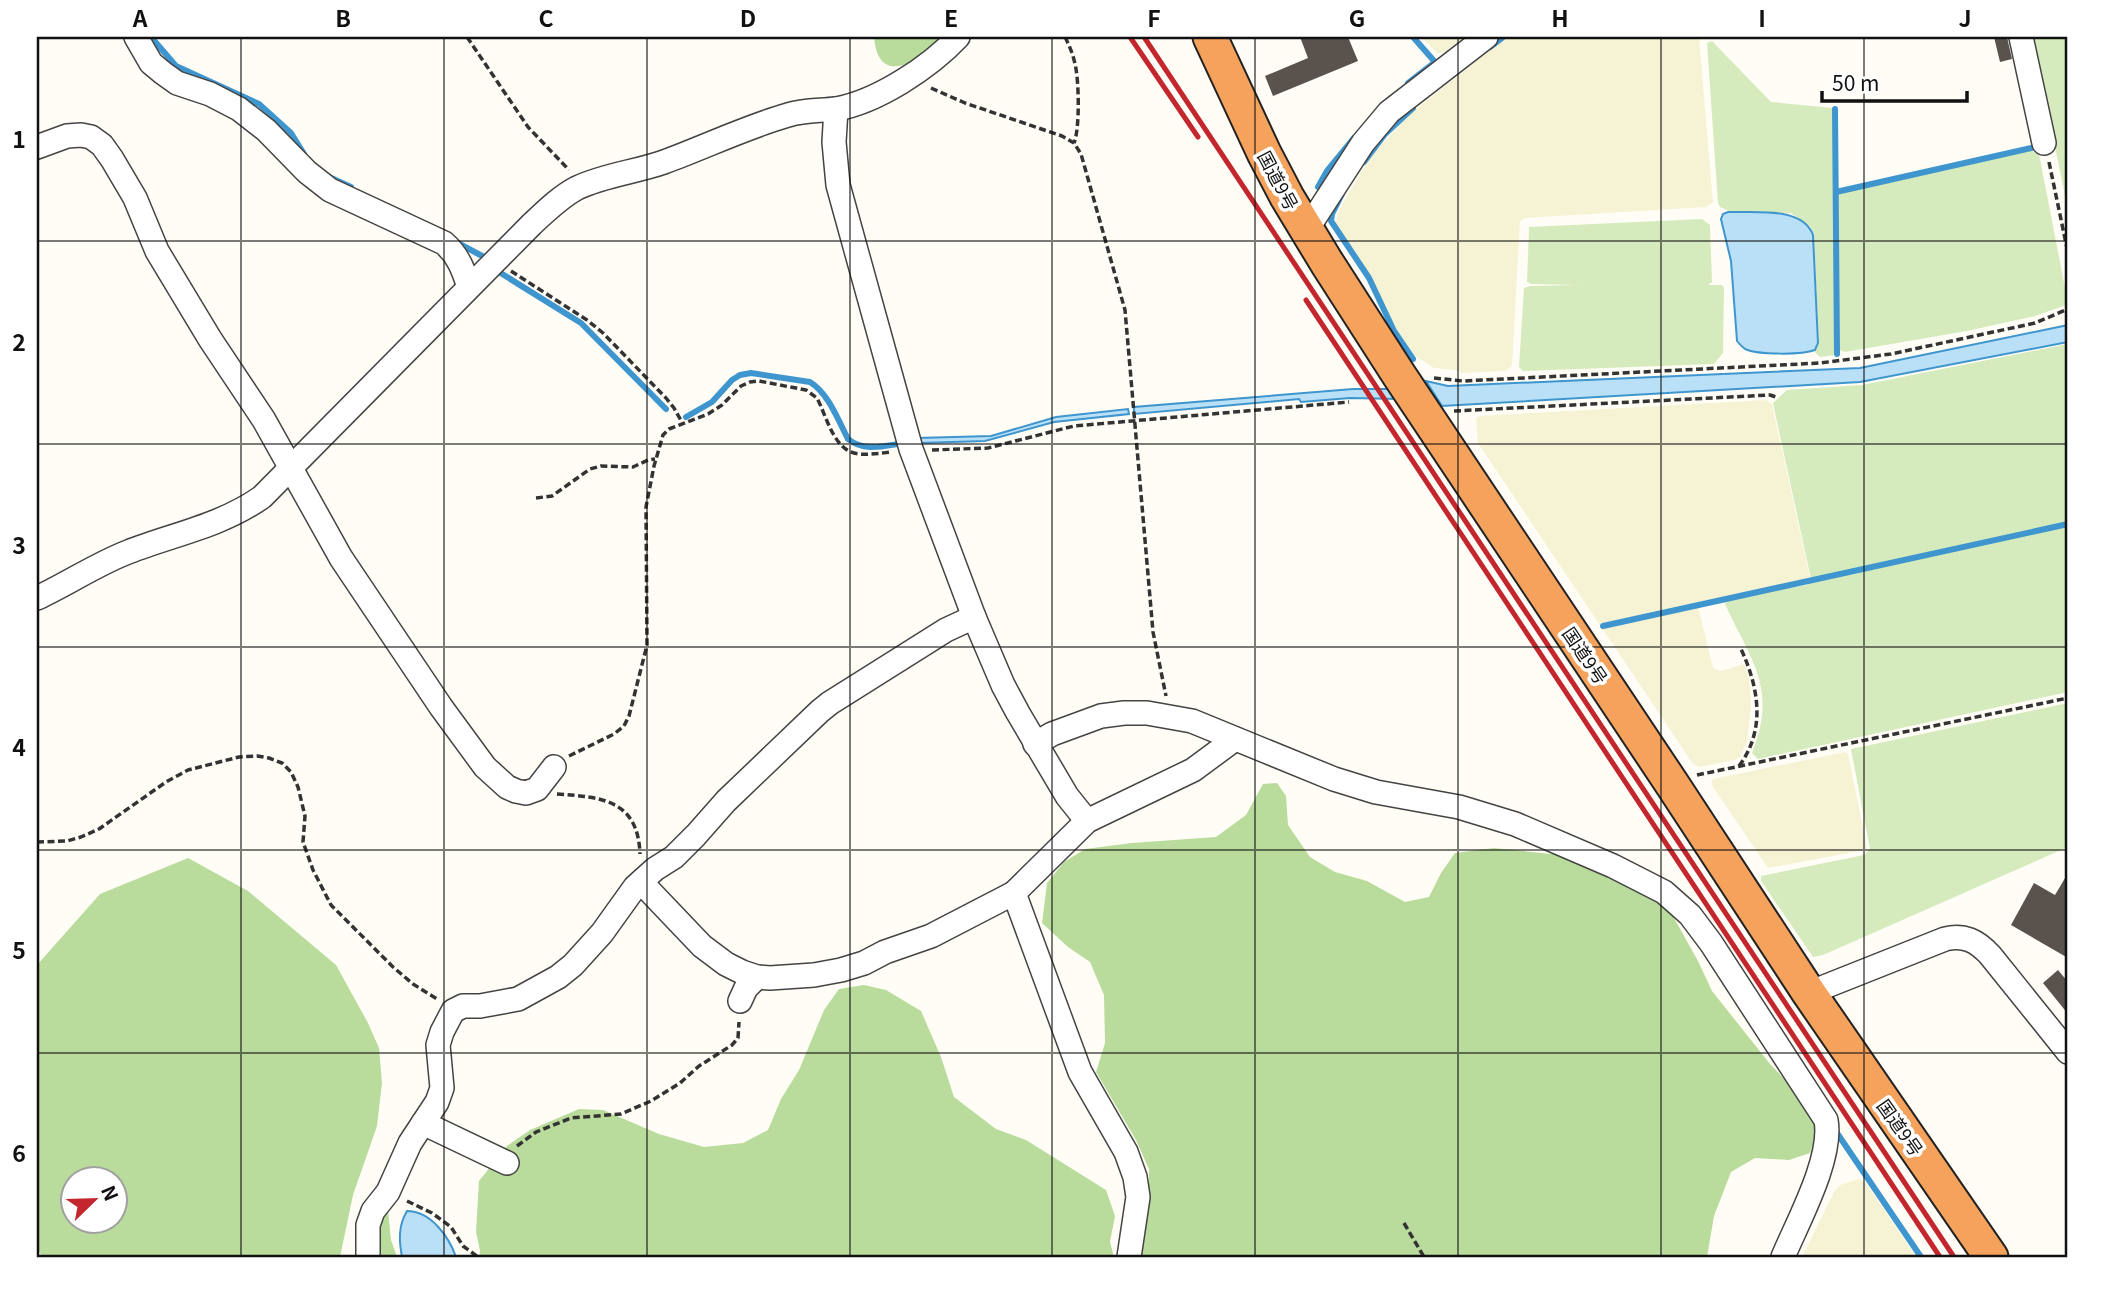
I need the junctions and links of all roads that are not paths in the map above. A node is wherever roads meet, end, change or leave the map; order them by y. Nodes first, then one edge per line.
1 (135, 37) edge
2 (958, 37) edge
3 (1210, 37) edge
4 (1486, 37) edge
5 (2021, 37) edge
6 (836, 109) junction
7 (2044, 143) road end
8 (37, 147) edge
9 (1306, 231) junction
10 (469, 287) junction
11 (290, 469) junction
12 (37, 598) edge
13 (974, 617) junction
14 (1235, 739) junction
15 (1035, 744) junction
16 (554, 768) road end
17 (1087, 821) junction
18 (641, 882) junction
19 (1014, 893) junction
20 (757, 977) junction
21 (1809, 993) junction
22 (740, 1000) road end
23 (2068, 1052) edge
24 (423, 1123) junction
25 (505, 1161) road end
26 (1785, 1256) edge
27 (368, 1257) edge
28 (1129, 1257) edge
29 (1992, 1257) edge

1 - 10 street
2 - 6 street
3 - 9 highway, 国道9号
4 - 9 street
5 - 7 street
6 - 10 street
6 - 13 street
8 - 11 street
9 - 21 highway, 国道9号
10 - 11 street
11 - 12 street
11 - 16 street
13 - 15 street
13 - 18 street
14 - 15 street
14 - 17 street
14 - 26 street
15 - 17 street
17 - 19 street
18 - 20 street
18 - 24 street
19 - 20 street
19 - 28 street
20 - 22 street
21 - 23 street
21 - 29 highway, 国道9号
24 - 25 street
24 - 27 street

